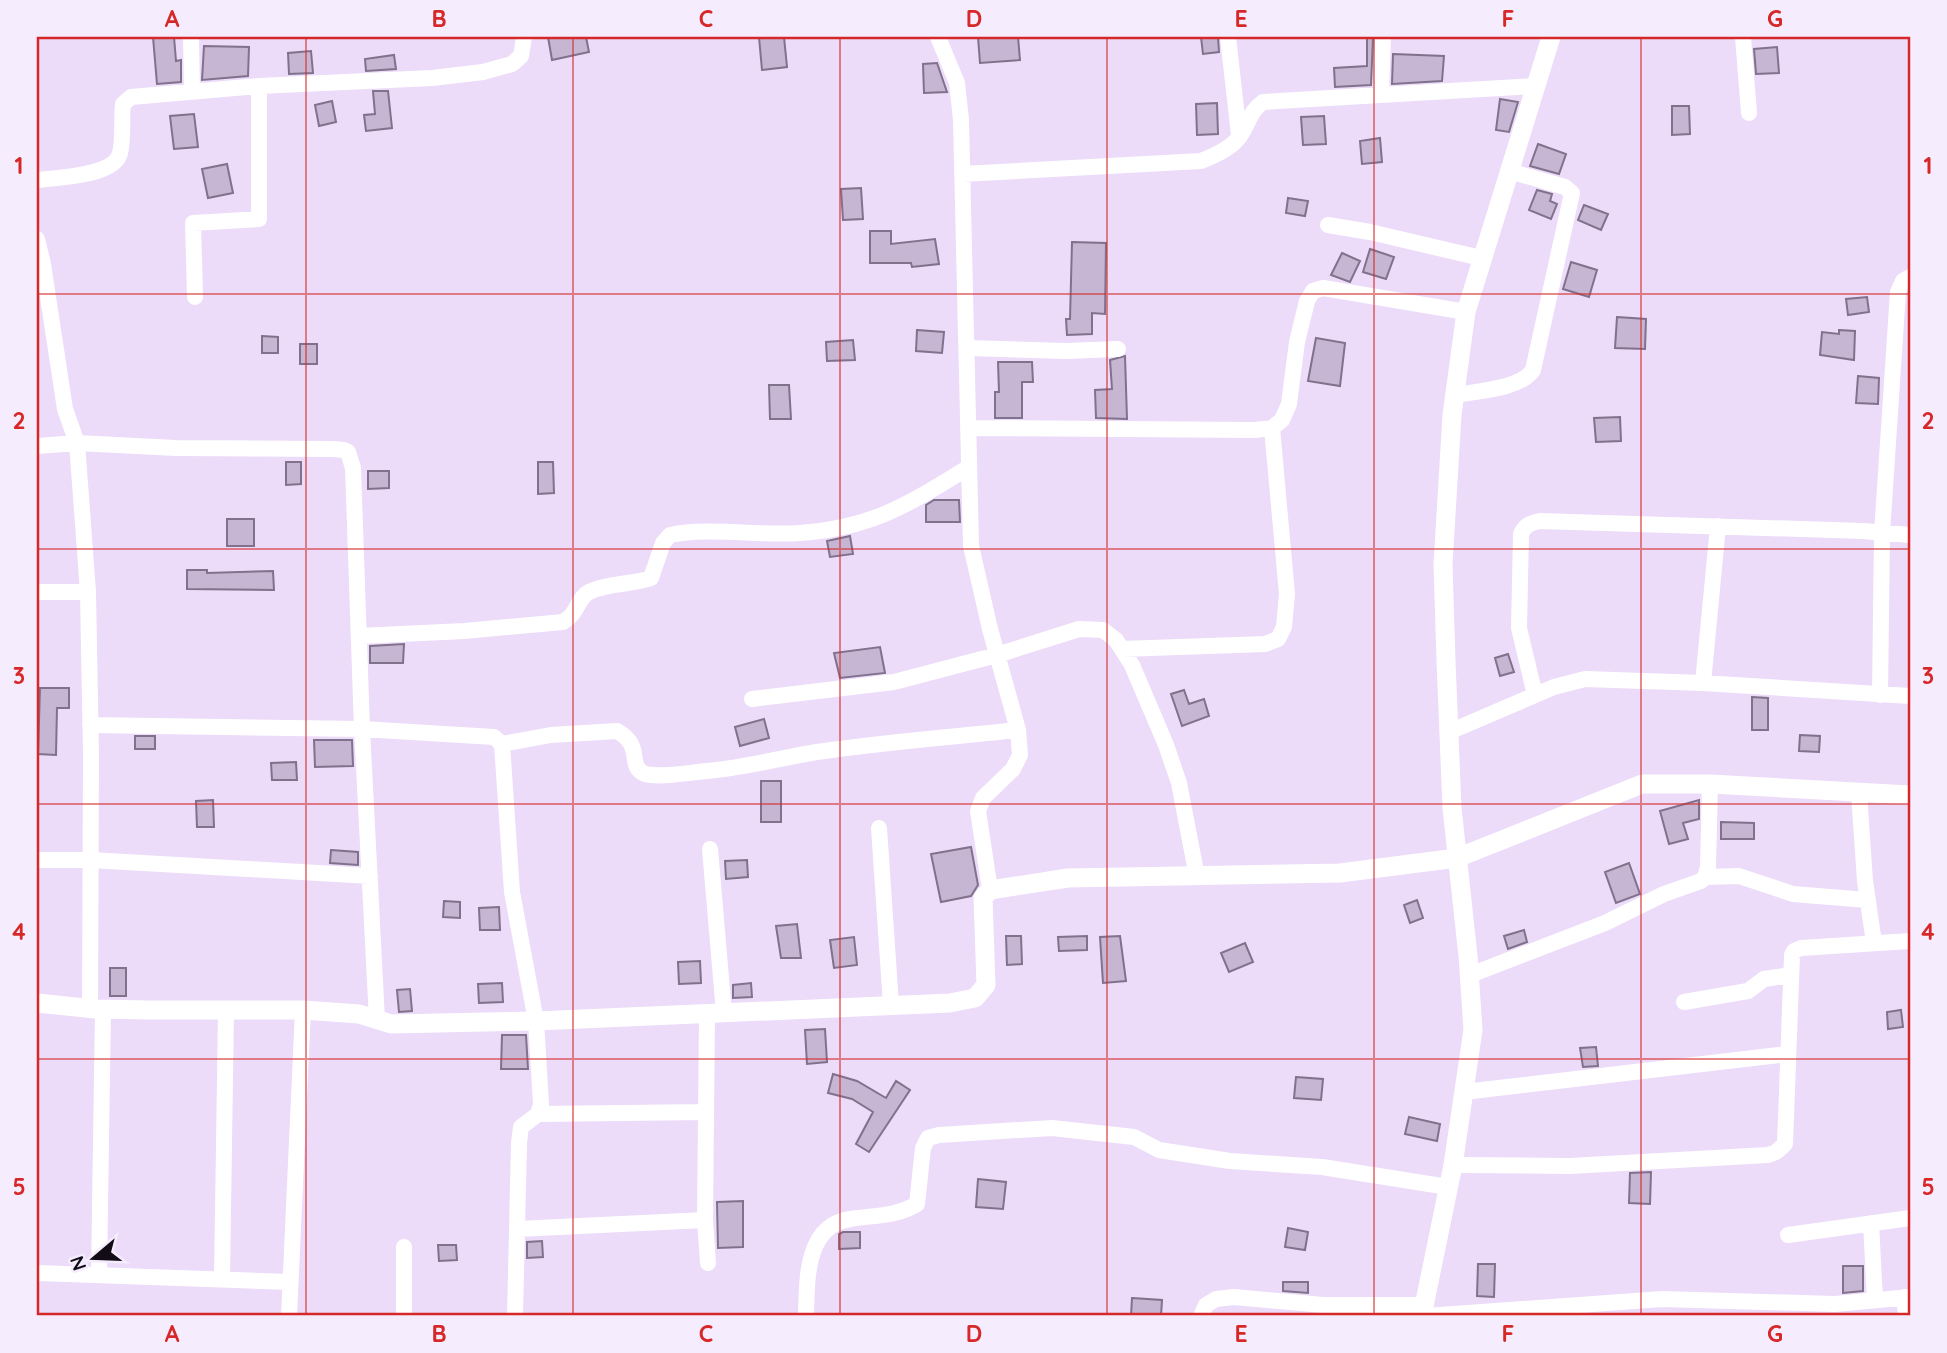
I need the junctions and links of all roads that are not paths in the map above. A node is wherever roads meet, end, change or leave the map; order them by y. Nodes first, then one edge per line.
1 (191, 37) edge
2 (524, 37) edge
3 (938, 37) edge
4 (1228, 37) edge
5 (1383, 37) edge
6 (1551, 37) edge
7 (1743, 37) edge
8 (259, 86) junction
9 (1536, 86) junction
10 (192, 92) junction
11 (1381, 94) junction
12 (1749, 113) dead end
13 (1239, 137) junction
14 (1509, 171) junction
15 (962, 174) junction
16 (37, 180) edge
17 (1328, 225) dead end
18 (37, 239) edge
19 (1481, 258) junction
20 (1910, 277) edge
21 (195, 297) dead end
22 (1466, 312) junction
23 (967, 348) junction
24 (1118, 349) dead end
25 (1894, 362) junction
26 (1910, 363) edge
27 (1455, 394) junction
28 (968, 428) junction
29 (1272, 428) junction
30 (77, 443) junction
31 (37, 446) edge
32 (969, 467) junction
33 (1718, 526) junction
34 (1882, 533) junction
35 (1910, 535) edge
36 (37, 592) edge
37 (88, 592) junction
38 (359, 636) junction
39 (1122, 649) junction
40 (997, 655) junction
41 (1703, 683) junction
42 (1535, 695) junction
43 (1880, 695) junction
44 (1910, 696) edge
45 (752, 699) dead end
46 (90, 724) junction
47 (362, 729) junction
48 (1018, 730) junction
49 (1449, 732) junction
50 (502, 744) junction
51 (1710, 784) junction
52 (1858, 794) junction
53 (1910, 795) edge
54 (879, 828) dead end
55 (710, 849) dead end
56 (1457, 858) junction
57 (37, 860) edge
58 (91, 860) junction
59 (370, 876) junction
60 (1197, 877) junction
61 (1705, 877) junction
62 (990, 890) junction
63 (1867, 900) junction
64 (1910, 941) edge
65 (1874, 943) junction
66 (1469, 966) junction
67 (1791, 975) junction
68 (1684, 1002) dead end
69 (37, 1003) edge
70 (891, 1005) junction
71 (96, 1009) junction
72 (226, 1010) junction
73 (303, 1010) junction
74 (716, 1013) junction
75 (377, 1020) junction
76 (536, 1021) junction
77 (1787, 1054) junction
78 (1464, 1092) junction
79 (706, 1112) junction
80 (537, 1114) junction
81 (1453, 1165) junction
82 (1448, 1187) junction
83 (1910, 1218) edge
84 (705, 1220) junction
85 (1871, 1223) junction
86 (517, 1229) junction
87 (1788, 1235) dead end
88 (404, 1247) dead end
89 (708, 1263) dead end
90 (37, 1273) edge
91 (99, 1275) junction
92 (222, 1279) junction
93 (290, 1282) junction
94 (1907, 1297) edge
95 (1875, 1300) junction
96 (1424, 1312) edge
97 (289, 1316) edge
98 (404, 1316) edge
99 (514, 1316) edge
100 (806, 1316) edge
101 (1201, 1316) edge
102 (1906, 1316) edge

1 - 10 street
2 - 8 street
3 - 15 street
4 - 13 street
5 - 11 street
6 - 9 street
7 - 12 street
8 - 10 street
8 - 21 street
9 - 11 street
9 - 14 street
10 - 16 street
11 - 13 street
13 - 15 street
14 - 19 street
14 - 27 street
15 - 23 street
17 - 19 street
18 - 30 street
19 - 22 street
20 - 25 street
22 - 27 street
22 - 29 street
23 - 24 street
23 - 28 street
25 - 26 street
25 - 34 street
27 - 49 street
28 - 29 street
28 - 32 street
29 - 39 street
30 - 31 street
30 - 37 street
30 - 38 street
32 - 38 street
32 - 40 street
33 - 34 street
33 - 41 street
33 - 42 street
34 - 35 street
34 - 43 street
36 - 37 street
37 - 46 street
38 - 47 street
39 - 40 street
39 - 60 street
40 - 45 street
40 - 48 street
41 - 42 street
41 - 43 street
42 - 49 street
43 - 44 street
46 - 47 street
46 - 58 street
47 - 50 street
47 - 59 street
48 - 50 street
48 - 62 street
49 - 56 street
50 - 76 street
51 - 52 street
51 - 56 street
51 - 61 street
52 - 53 street
52 - 63 street
54 - 70 street
55 - 74 street
56 - 60 street
56 - 66 street
57 - 58 street
58 - 59 street
58 - 71 street
59 - 75 street
60 - 62 street
61 - 63 street
61 - 66 street
62 - 70 street
63 - 65 street
64 - 65 street
65 - 67 street
66 - 78 street
67 - 68 street
67 - 77 street
69 - 71 street
70 - 74 street
71 - 72 street
71 - 91 street
72 - 73 street
72 - 92 street
73 - 75 street
73 - 93 street
74 - 76 street
74 - 79 street
75 - 76 street
76 - 80 street
77 - 78 street
77 - 81 street
78 - 81 street
79 - 80 street
79 - 84 street
80 - 86 street
81 - 82 street
82 - 96 street
82 - 100 street
83 - 85 street
84 - 86 street
84 - 89 street
85 - 87 street
85 - 95 street
86 - 99 street
88 - 98 street
90 - 91 street
91 - 92 street
92 - 93 street
93 - 97 street
94 - 95 street
94 - 102 street
95 - 96 street
96 - 101 street

